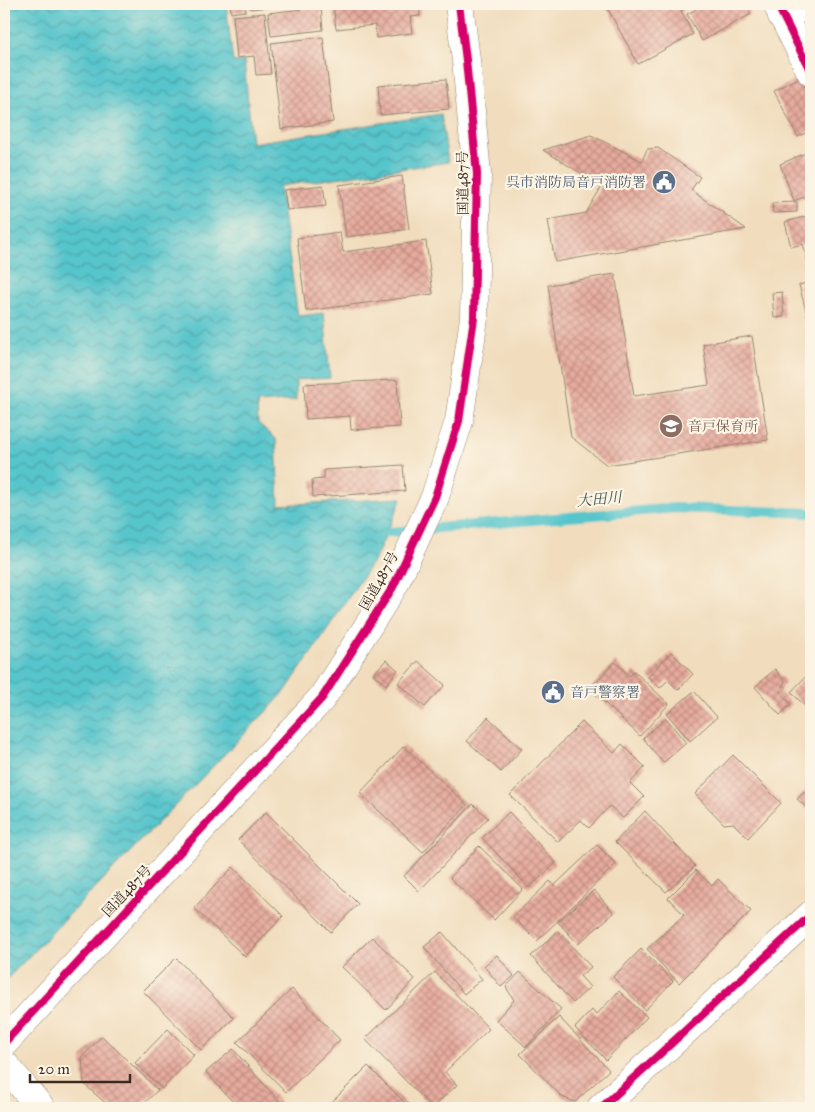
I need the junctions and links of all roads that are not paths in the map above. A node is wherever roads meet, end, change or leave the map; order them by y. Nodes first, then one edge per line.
1 (459, 4) edge
2 (811, 4) edge
3 (780, 10) edge
4 (811, 72) edge
5 (811, 915) edge
6 (4, 1043) edge
7 (4, 1064) edge
8 (41, 1108) edge
9 (602, 1108) edge

1 - 6 main road, 国道487号
2 - 3 main road
3 - 4 main road
5 - 9 main road
7 - 8 main road

